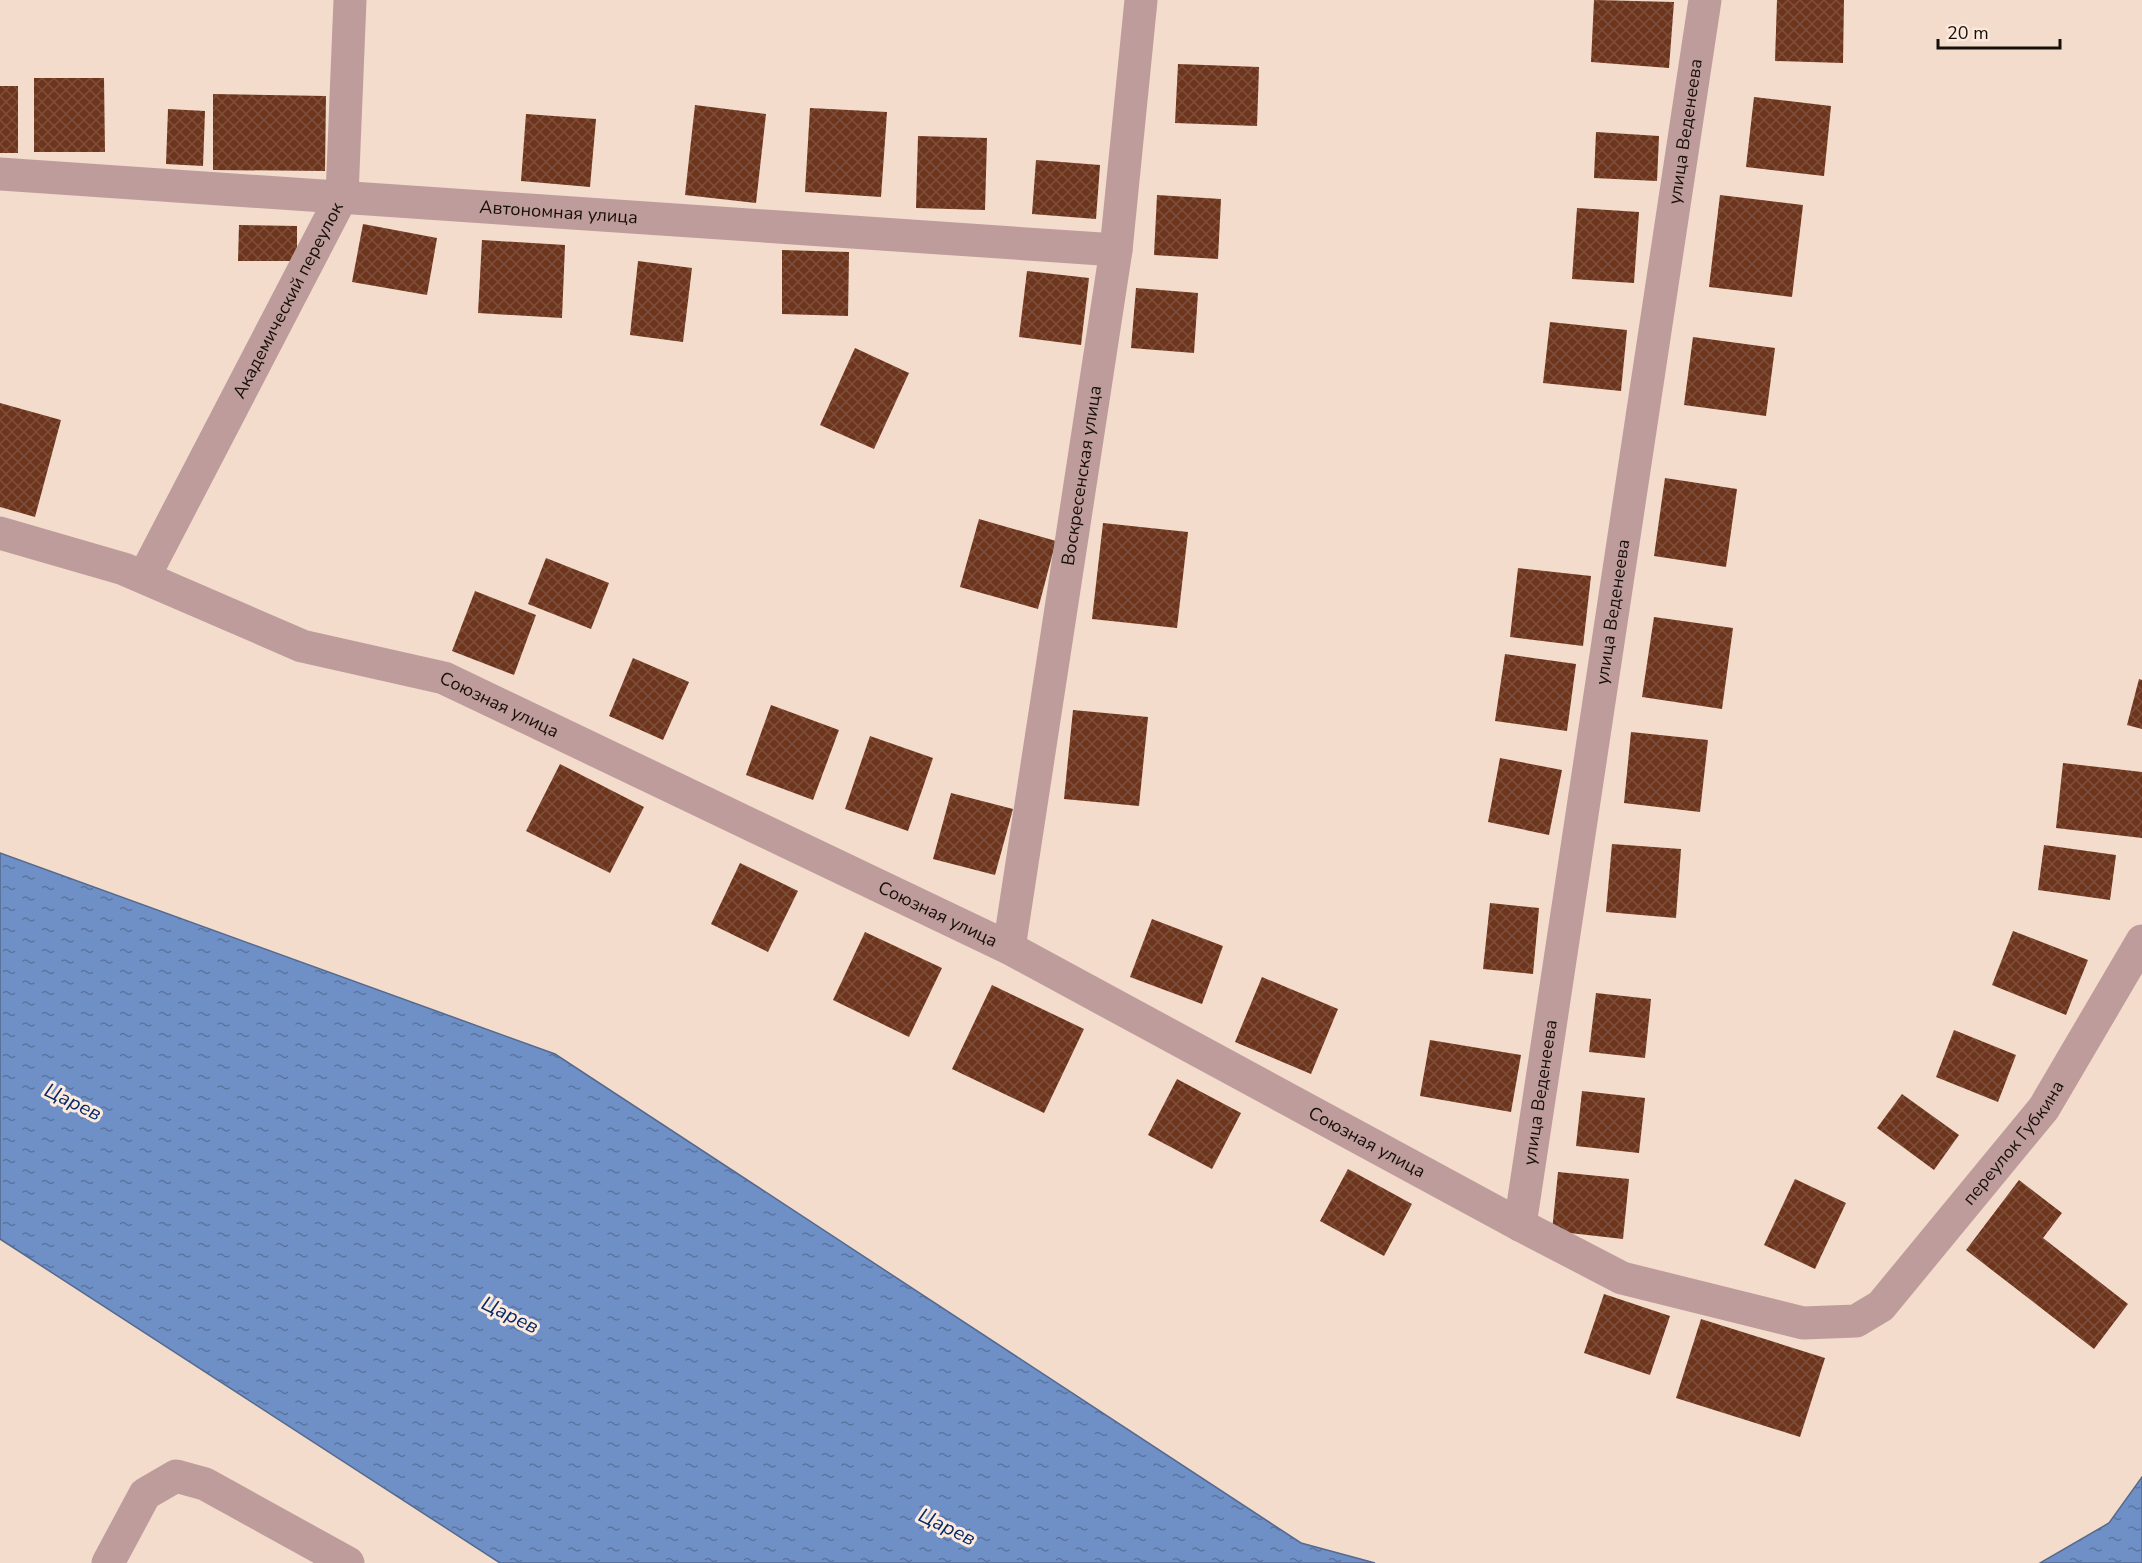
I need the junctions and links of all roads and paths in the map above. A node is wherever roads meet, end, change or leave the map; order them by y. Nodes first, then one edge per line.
1 (350, 0) edge
2 (1141, 0) edge
3 (1706, 0) edge
4 (0, 174) edge
5 (342, 196) junction
6 (1116, 250) junction
7 (0, 533) edge
8 (144, 577) junction
9 (2142, 941) edge
10 (1009, 948) junction
11 (1520, 1225) junction
12 (1856, 1320) joint
13 (108, 1563) edge
14 (348, 1563) edge

1 - 5 street, Академический переулок
2 - 6 street, Воскресенская улица
3 - 11 street, улица Веденеева
4 - 5 street, Автономная улица
5 - 6 street, Автономная улица
5 - 8 street, Академический переулок
6 - 10 street, Воскресенская улица
7 - 8 street, Союзная улица
8 - 10 street, Союзная улица
9 - 12 street, переулок Губкина
10 - 11 street, Союзная улица
11 - 12 street, Союзная улица
13 - 14 street

